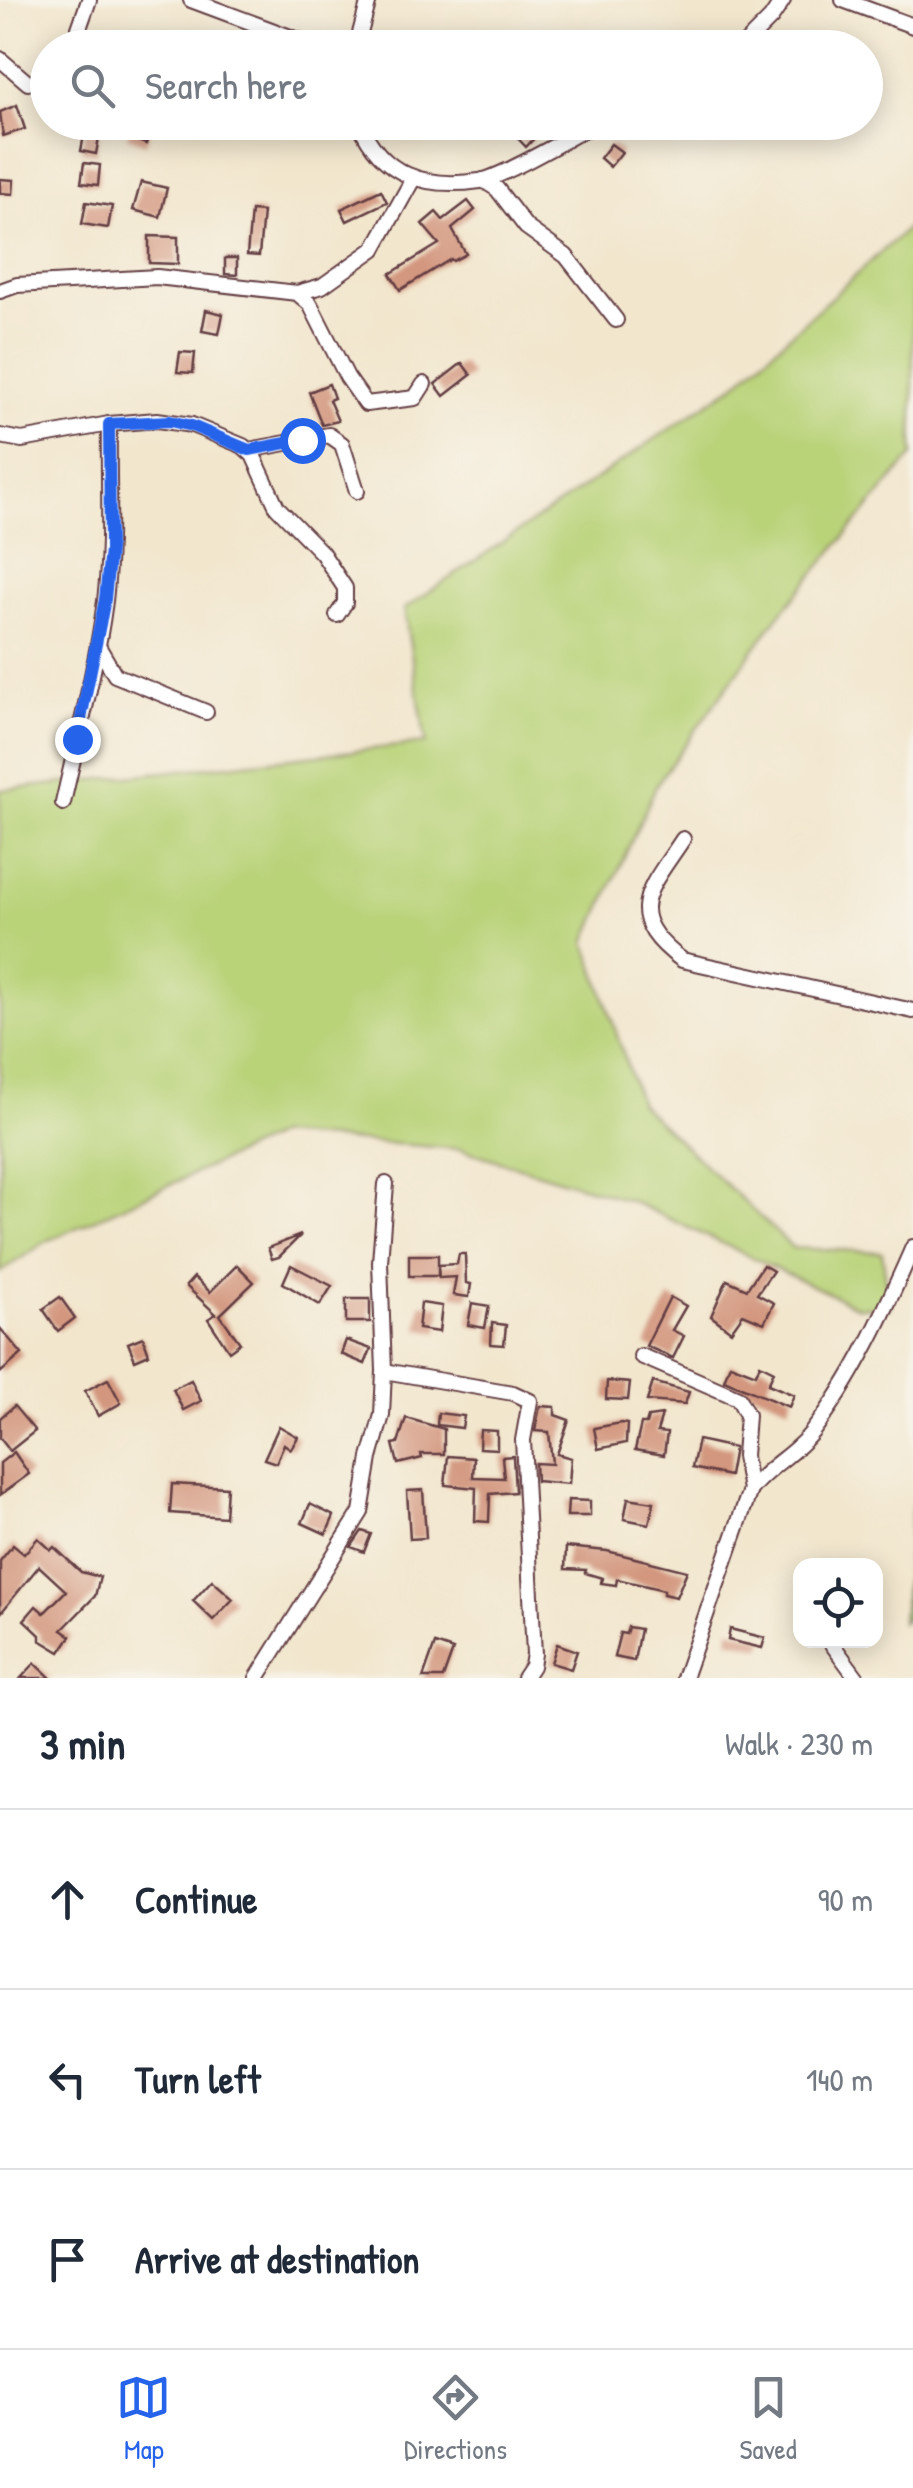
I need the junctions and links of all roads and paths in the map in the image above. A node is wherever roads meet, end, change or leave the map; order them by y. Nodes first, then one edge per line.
1 (89, 0) edge
2 (191, 0) edge
3 (369, 0) edge
4 (783, 0) edge
5 (843, 0) edge
6 (913, 26) edge
7 (78, 30) edge
8 (272, 30) edge
9 (361, 30) edge
10 (759, 30) edge
11 (0, 59) edge
12 (28, 83) dead end
13 (368, 140) edge
14 (562, 140) edge
15 (412, 179) junction
16 (482, 180) junction
17 (0, 290) edge
18 (297, 293) junction
19 (616, 320) dead end
20 (424, 384) dead end
21 (109, 424) junction
22 (0, 436) edge
23 (249, 450) junction
24 (357, 491) dead end
25 (337, 615) dead end
26 (98, 646) junction
27 (206, 712) dead end
28 (63, 804) dead end
29 (684, 839) dead end
30 (913, 1011) edge
31 (386, 1184) dead end
32 (913, 1248) edge
33 (641, 1356) dead end
34 (384, 1370) junction
35 (750, 1490) junction
36 (836, 1648) edge
37 (257, 1678) edge
38 (524, 1678) edge
39 (684, 1678) edge
40 (857, 1678) edge

1 - 7 street
2 - 8 street
3 - 9 street
4 - 10 street
5 - 6 street
11 - 12 street
13 - 15 street
14 - 16 street
15 - 16 street
15 - 18 street
16 - 19 street
17 - 18 street
18 - 20 street
21 - 22 street
21 - 23 street
21 - 26 street
23 - 24 street
23 - 25 street
26 - 27 street
26 - 28 street
29 - 30 street
31 - 34 street
32 - 35 street
33 - 35 street
34 - 37 street
34 - 38 street
35 - 39 street
36 - 40 street

